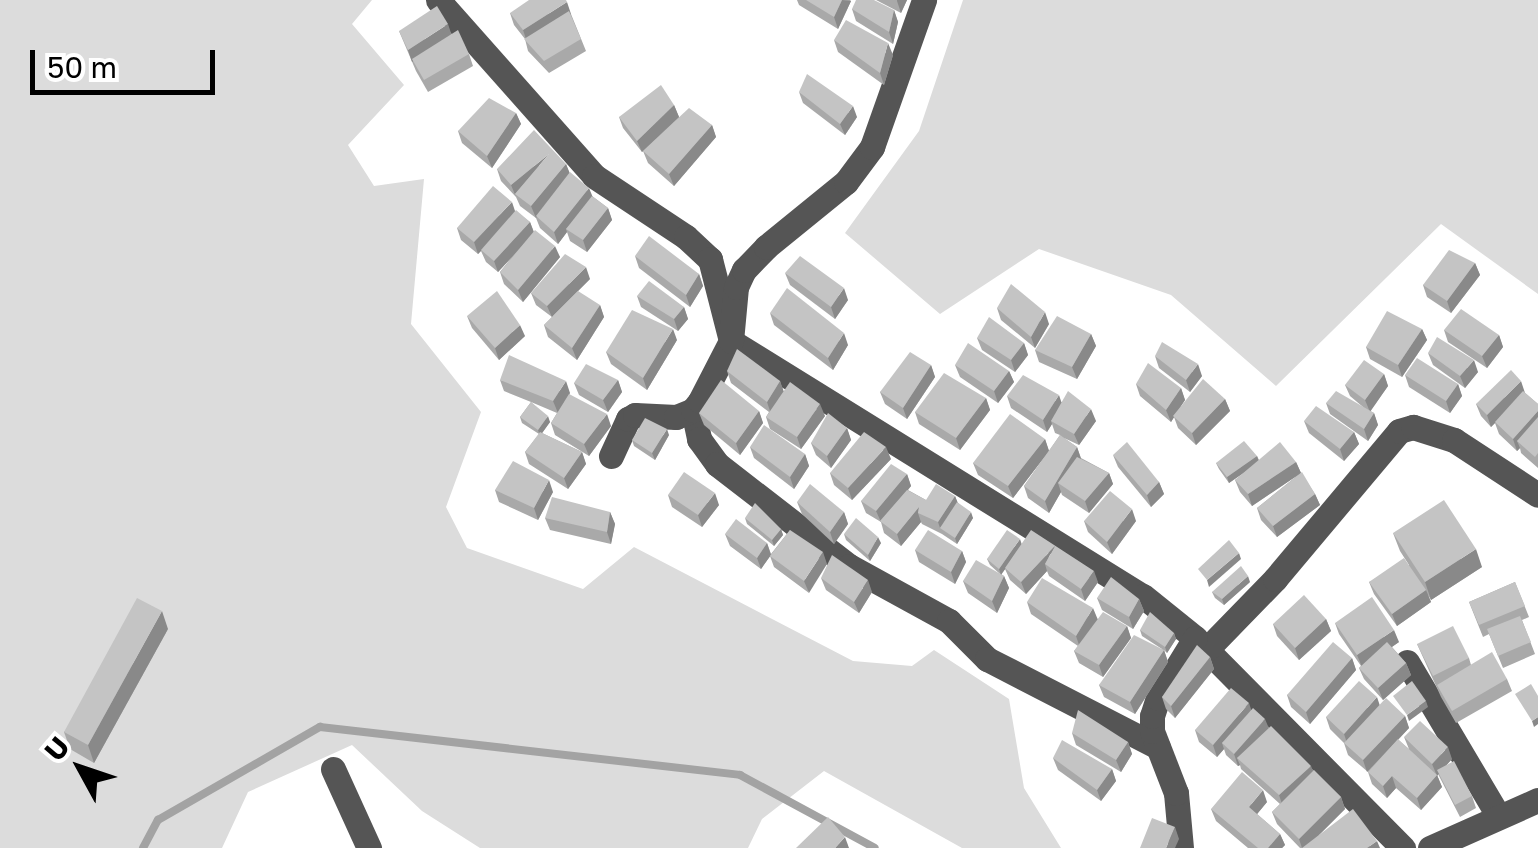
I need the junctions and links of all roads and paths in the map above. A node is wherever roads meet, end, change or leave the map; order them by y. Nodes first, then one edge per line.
1 (438, 0) edge
2 (924, 0) edge
3 (730, 341) junction
4 (694, 410) junction
5 (611, 456) dead end
6 (1538, 495) edge
7 (1201, 644) junction
8 (1406, 662) edge
9 (1158, 746) junction
10 (334, 769) dead end
11 (1538, 800) edge
12 (1498, 816) junction
13 (369, 848) edge
14 (1181, 848) edge
15 (1403, 848) edge
16 (1430, 848) edge

1 - 3 street
2 - 3 street
3 - 4 street
3 - 7 street
4 - 5 street
4 - 9 street
6 - 7 street
7 - 9 street
7 - 15 street
8 - 12 street
9 - 14 street
10 - 13 street
11 - 12 street
12 - 16 street

